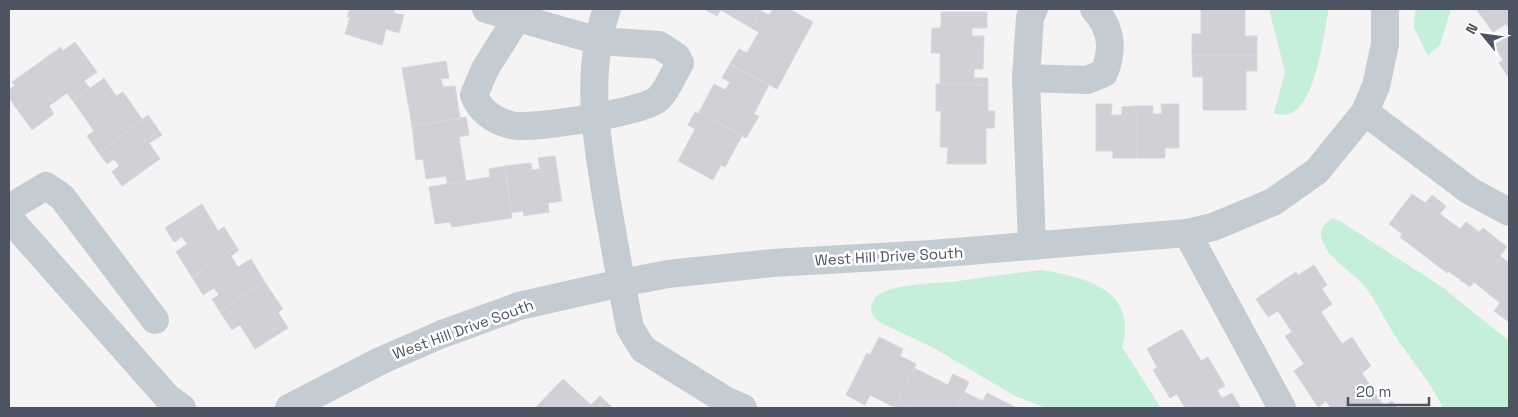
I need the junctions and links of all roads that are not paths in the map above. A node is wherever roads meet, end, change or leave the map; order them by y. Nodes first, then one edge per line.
1 (486, 9) edge
2 (607, 9) edge
3 (1034, 9) edge
4 (1094, 9) edge
5 (1385, 9) edge
6 (517, 18) junction
7 (599, 41) junction
8 (1026, 78) junction
9 (1365, 112) junction
10 (595, 116) junction
11 (9, 208) edge
12 (1509, 212) edge
13 (9, 218) edge
14 (1187, 233) junction
15 (1032, 246) junction
16 (622, 282) junction
17 (155, 320) dead end
18 (182, 408) edge
19 (289, 408) edge
20 (743, 408) edge
21 (1282, 408) edge

1 - 6 street
2 - 7 street
3 - 8 street
4 - 8 street
5 - 9 street, West Hill Drive South
6 - 7 street
6 - 10 street
7 - 10 street
7 - 10 street
8 - 15 street
9 - 12 street
9 - 14 street, West Hill Drive South
10 - 16 street
11 - 17 street
13 - 18 street
14 - 15 street, West Hill Drive South
14 - 21 street
15 - 16 street, West Hill Drive South
16 - 19 street, West Hill Drive South
16 - 20 street

